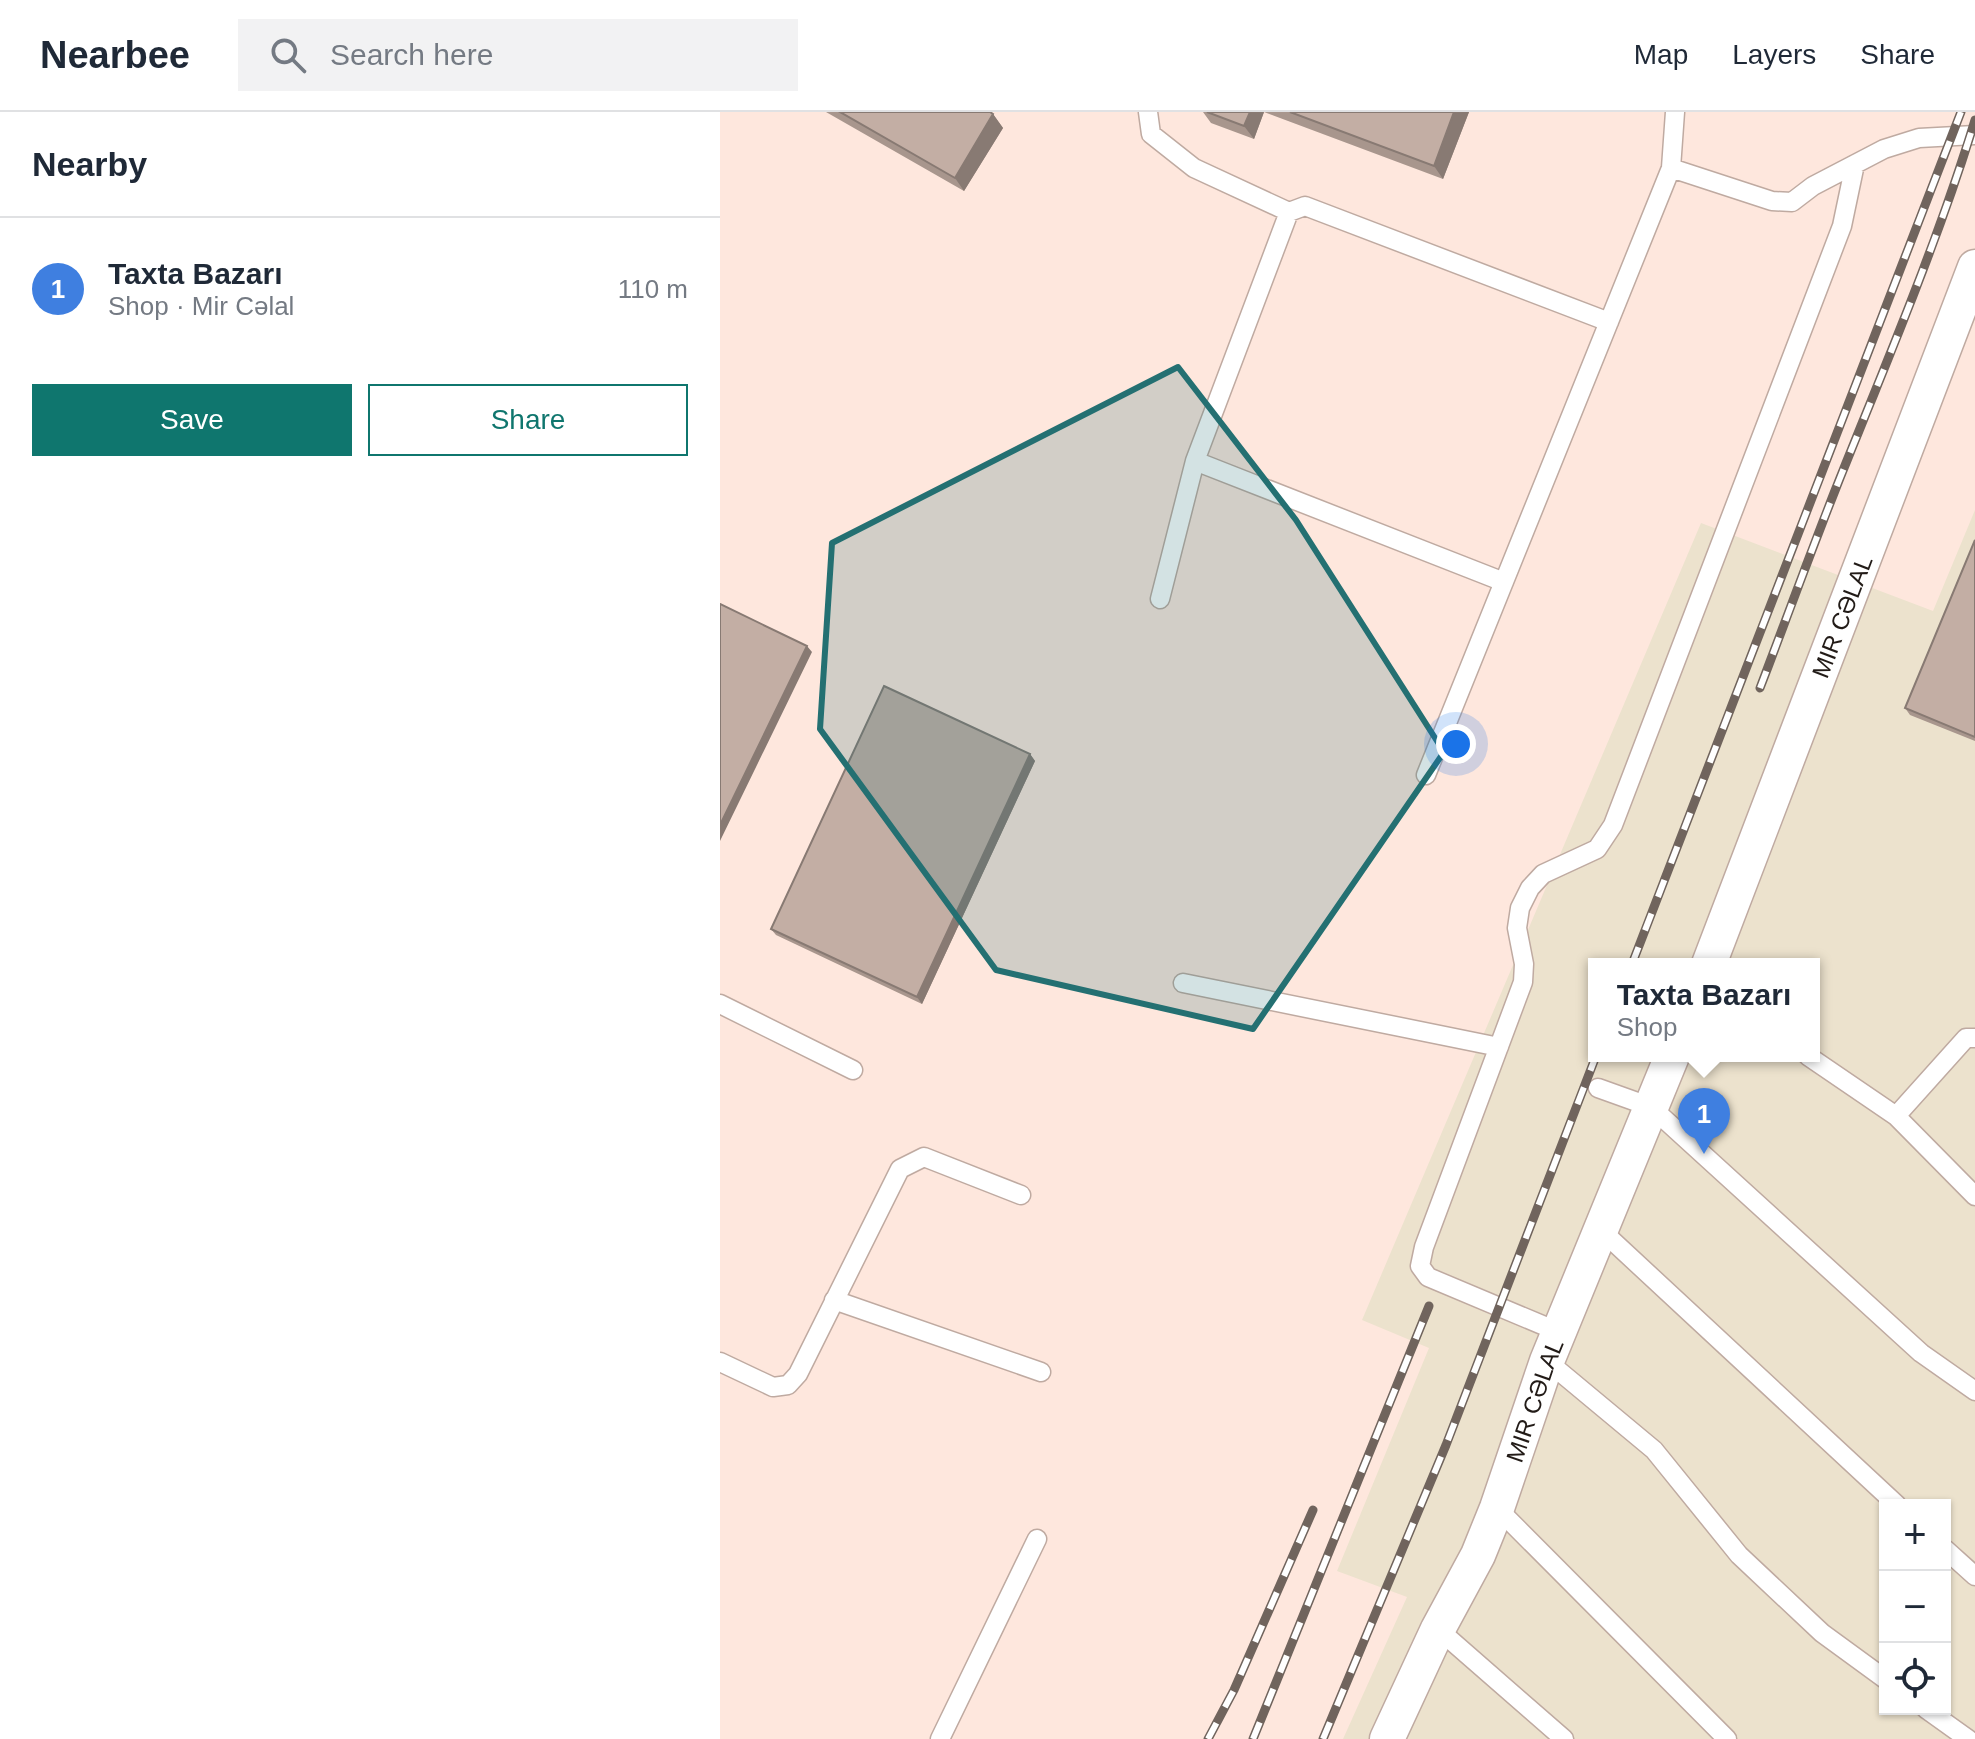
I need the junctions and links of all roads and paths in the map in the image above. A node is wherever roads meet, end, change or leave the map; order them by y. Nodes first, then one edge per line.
1 (1148, 112) edge
2 (1675, 112) edge
3 (1975, 135) edge
4 (1855, 164) junction
5 (1671, 168) junction
6 (1289, 212) junction
7 (1975, 267) edge
8 (1609, 322) junction
9 (1195, 461) junction
10 (1504, 582) junction
11 (1160, 599) dead end
12 (1426, 775) dead end
13 (1711, 958) edge
14 (1183, 983) dead end
15 (720, 1004) edge
16 (1975, 1038) edge
17 (1499, 1047) junction
18 (1670, 1062) edge
19 (1817, 1062) edge
20 (853, 1070) dead end
21 (1598, 1088) dead end
22 (1651, 1107) junction
23 (1896, 1116) junction
24 (1021, 1195) dead end
25 (1975, 1196) edge
26 (1602, 1231) junction
27 (834, 1300) junction
28 (1553, 1347) junction
29 (720, 1362) edge
30 (1041, 1372) dead end
31 (1975, 1391) edge
32 (1891, 1499) edge
33 (1497, 1508) junction
34 (1037, 1539) dead end
35 (1951, 1554) edge
36 (1975, 1576) edge
37 (1438, 1629) junction
38 (1879, 1675) edge
39 (1934, 1715) edge
40 (940, 1739) edge
41 (1387, 1739) edge
42 (1564, 1739) edge
43 (1727, 1739) edge
44 (1968, 1739) edge

1 - 6 lane
2 - 5 lane
3 - 4 lane
4 - 5 lane
4 - 17 lane
5 - 8 lane
6 - 8 lane
6 - 9 lane
7 - 13 street, MIR CƏLAL
8 - 10 lane
9 - 10 lane
9 - 11 lane
10 - 12 lane
14 - 17 lane
15 - 20 lane
16 - 23 lane
17 - 28 lane
18 - 22 street, MIR CƏLAL
19 - 23 lane
21 - 22 lane
22 - 26 street, MIR CƏLAL
22 - 31 lane
23 - 25 lane
24 - 27 lane
26 - 28 street, MIR CƏLAL
26 - 32 lane
27 - 29 lane
27 - 30 lane
28 - 33 street, MIR CƏLAL
28 - 38 lane
33 - 37 street, MIR CƏLAL
33 - 43 lane
34 - 40 lane
35 - 36 lane
37 - 41 street, MIR CƏLAL
37 - 42 lane
39 - 44 lane

